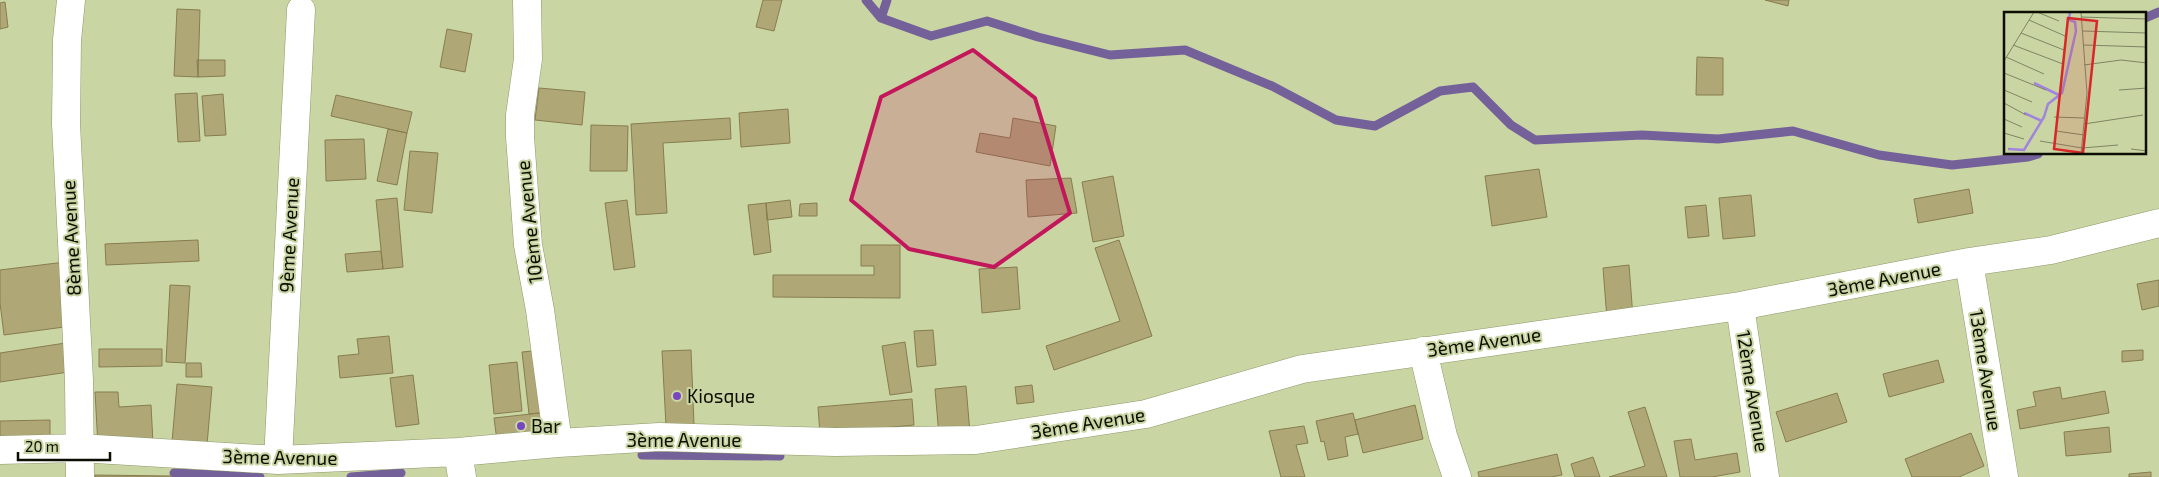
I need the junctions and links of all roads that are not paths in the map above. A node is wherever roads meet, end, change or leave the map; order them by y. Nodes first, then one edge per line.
1 (71, 0) edge
2 (527, 0) edge
3 (300, 10) dead end
4 (2159, 224) edge
5 (1969, 262) junction
6 (1740, 306) junction
7 (1423, 351) junction
8 (558, 443) junction
9 (79, 448) junction
10 (0, 450) edge
11 (278, 460) junction
12 (460, 465) edge
13 (80, 477) edge
14 (1457, 477) edge
15 (1765, 477) edge
16 (2004, 477) edge

1 - 9 street, 8ème Avenue
2 - 8 street, 10ème Avenue
3 - 11 street, 9ème Avenue
4 - 5 street, 3ème Avenue
5 - 6 street, 3ème Avenue
5 - 16 street, 13ème Avenue
6 - 7 street, 3ème Avenue
6 - 15 street, 12ème Avenue
7 - 8 street, 3ème Avenue
7 - 14 street
8 - 12 street, 3ème Avenue
9 - 10 street, 3ème Avenue
9 - 11 street, 3ème Avenue
9 - 13 street, 8ème Avenue
11 - 12 street, 3ème Avenue

